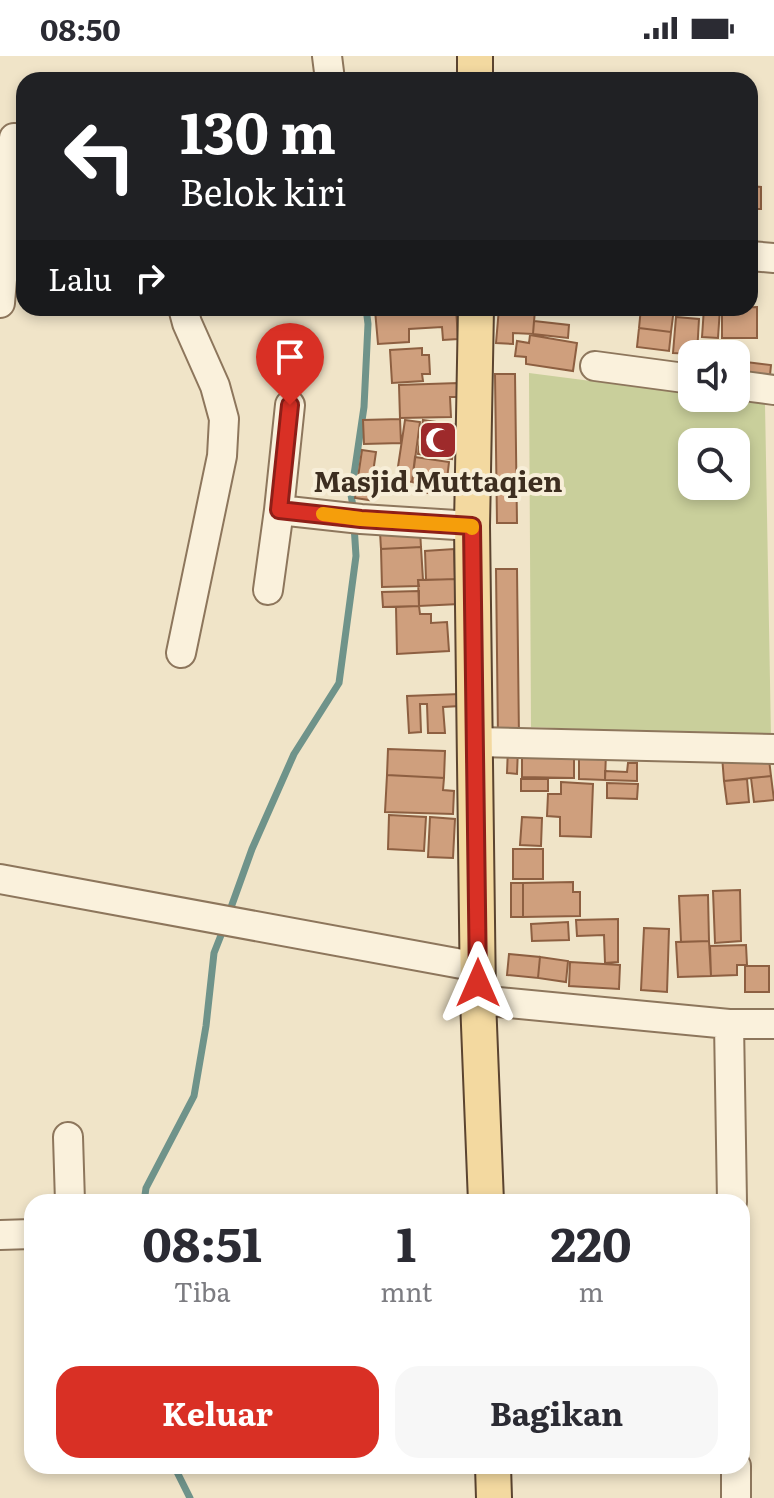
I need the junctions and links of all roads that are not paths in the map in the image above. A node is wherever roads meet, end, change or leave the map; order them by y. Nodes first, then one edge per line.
1 (13, 138) edge
2 (0, 303) edge
3 (185, 316) edge
4 (476, 316) edge
5 (595, 366) dead end
6 (678, 377) edge
7 (750, 387) edge
8 (774, 390) edge
9 (290, 405) dead end
10 (279, 510) junction
11 (472, 526) junction
12 (268, 590) dead end
13 (181, 653) dead end
14 (476, 742) junction
15 (774, 749) edge
16 (0, 879) edge
17 (478, 983) junction
18 (729, 1024) junction
19 (774, 1024) edge
20 (68, 1137) dead end
21 (70, 1194) edge
22 (486, 1194) edge
23 (732, 1194) edge
24 (24, 1234) edge
25 (0, 1235) edge
26 (493, 1474) edge
27 (736, 1474) edge
28 (494, 1498) edge
29 (736, 1498) edge

1 - 2 street
3 - 13 street
4 - 11 main road
5 - 6 street
7 - 8 street
9 - 10 street
10 - 11 street
10 - 12 street
11 - 14 main road
14 - 15 street
14 - 17 main road
16 - 17 street
17 - 18 street
17 - 22 main road
18 - 19 street
18 - 23 street
20 - 21 street
24 - 25 street
26 - 28 main road
27 - 29 street

